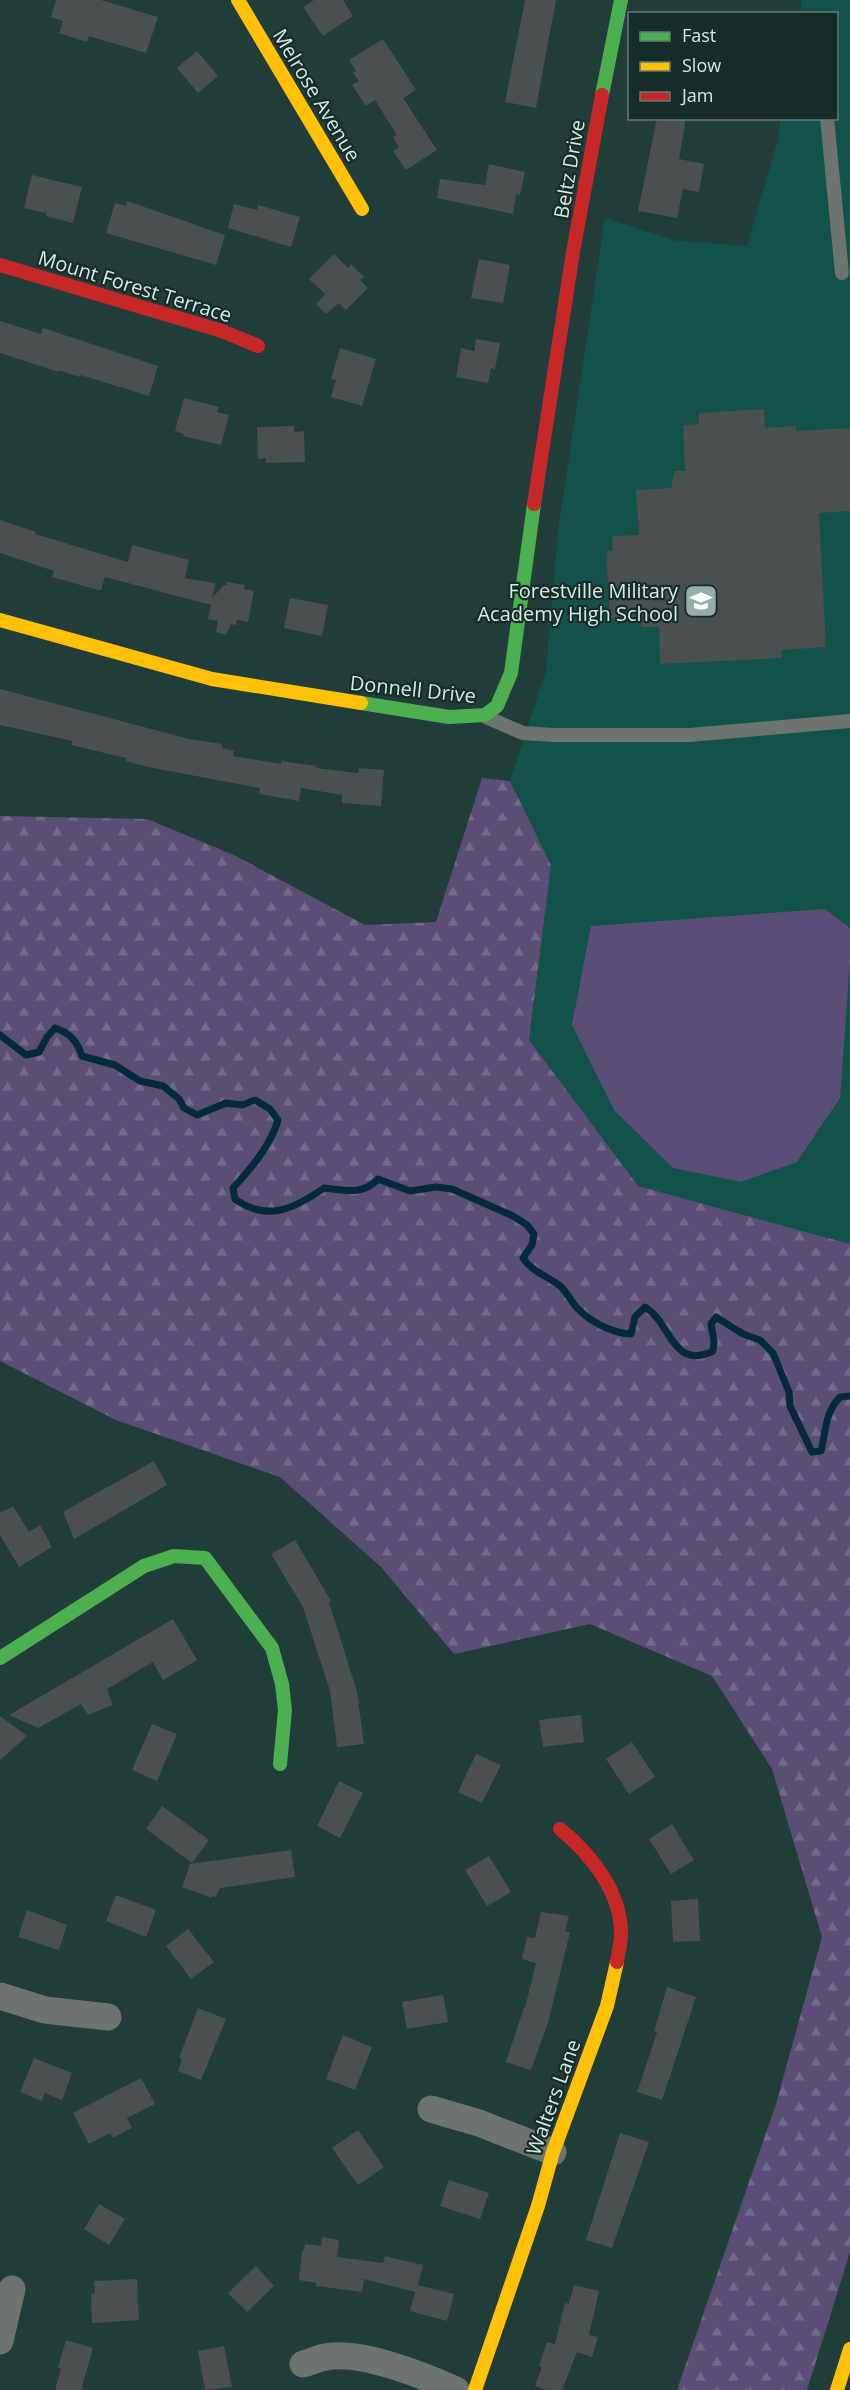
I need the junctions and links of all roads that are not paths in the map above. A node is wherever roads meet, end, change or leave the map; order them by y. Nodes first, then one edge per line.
1 (238, 0) edge
2 (621, 0) edge
3 (827, 120) edge
4 (362, 209) dead end
5 (0, 265) edge
6 (842, 273) dead end
7 (558, 345) joint
8 (258, 346) dead end
9 (0, 620) edge
10 (484, 716) junction
11 (850, 721) edge
12 (0, 1657) edge
13 (280, 1764) dead end
14 (560, 1829) dead end
15 (0, 1996) edge
16 (108, 2017) dead end
17 (431, 2109) dead end
18 (553, 2152) junction
19 (12, 2289) dead end
20 (0, 2341) edge
21 (850, 2349) edge
22 (303, 2364) dead end
23 (456, 2390) edge
24 (476, 2390) edge
25 (837, 2390) edge

1 - 4 main road, Melrose Avenue
2 - 7 main road, Beltz Drive
3 - 6 lane
5 - 8 main road, Mount Forest Terrace
7 - 10 main road, Donnell Drive
9 - 10 main road, Donnell Drive
10 - 11 lane
12 - 13 main road
14 - 18 main road, Walters Lane
15 - 16 street
17 - 18 street
18 - 24 main road, Walters Lane
19 - 20 street
21 - 25 main road
22 - 23 street

